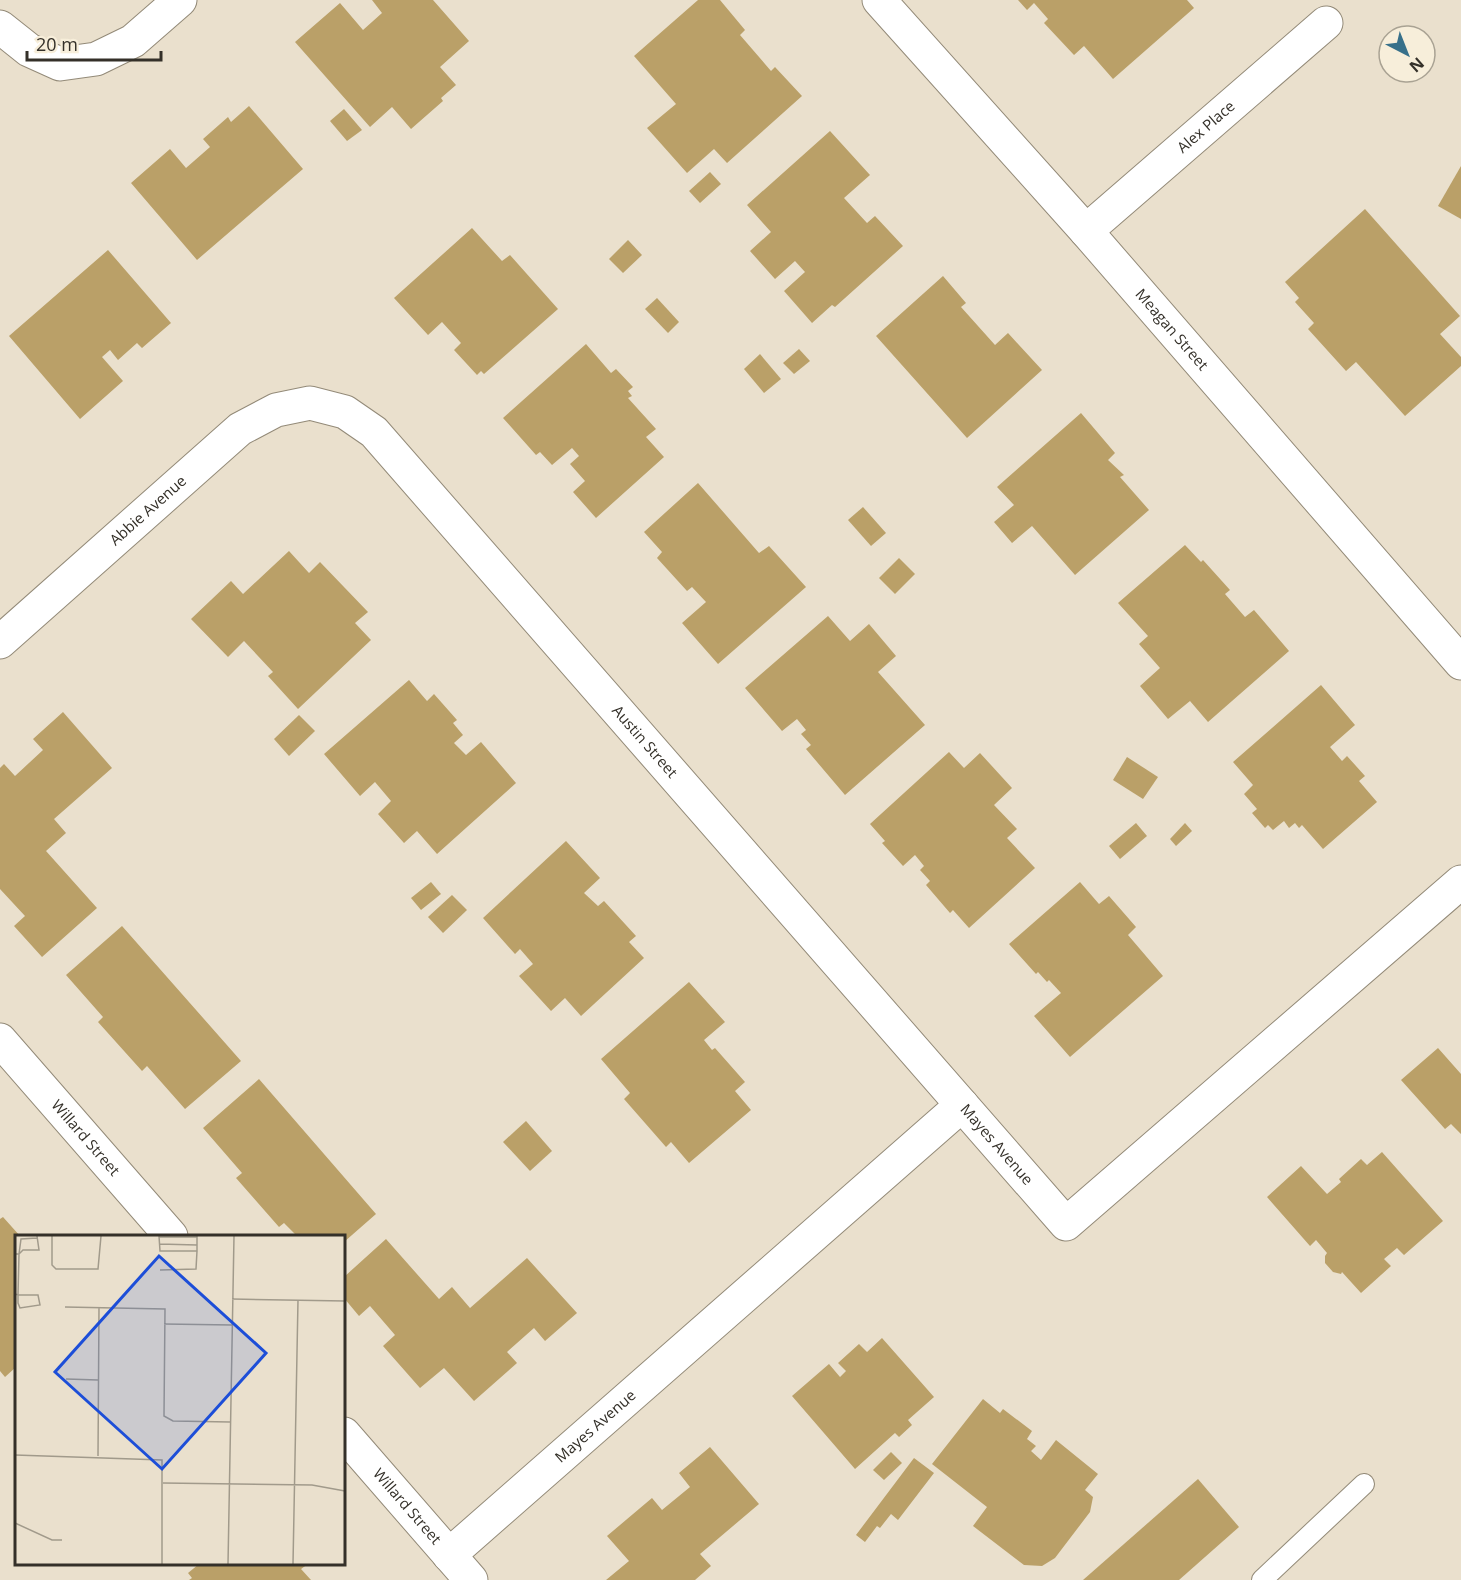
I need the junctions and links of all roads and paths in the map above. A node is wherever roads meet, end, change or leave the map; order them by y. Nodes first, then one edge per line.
1 (180, 0) edge
2 (879, 0) edge
3 (1326, 23) dead end
4 (0, 27) edge
5 (1086, 231) junction
6 (310, 403) joint
7 (0, 642) edge
8 (1461, 663) edge
9 (1461, 882) edge
10 (0, 1040) edge
11 (962, 1105) junction
12 (170, 1235) edge
13 (345, 1435) edge
14 (1364, 1484) dead end
15 (449, 1555) junction
16 (471, 1580) edge
17 (1262, 1580) edge

1 - 4 street
2 - 5 street, Meagan Street
3 - 5 street, Alex Place
5 - 8 street, Meagan Street
6 - 7 street, Abbie Avenue
6 - 11 street, Austin Street
9 - 11 street, Mayes Avenue
10 - 12 street, Willard Street
11 - 15 street, Mayes Avenue
13 - 15 street, Willard Street
14 - 17 lane
15 - 16 street, Willard Street

